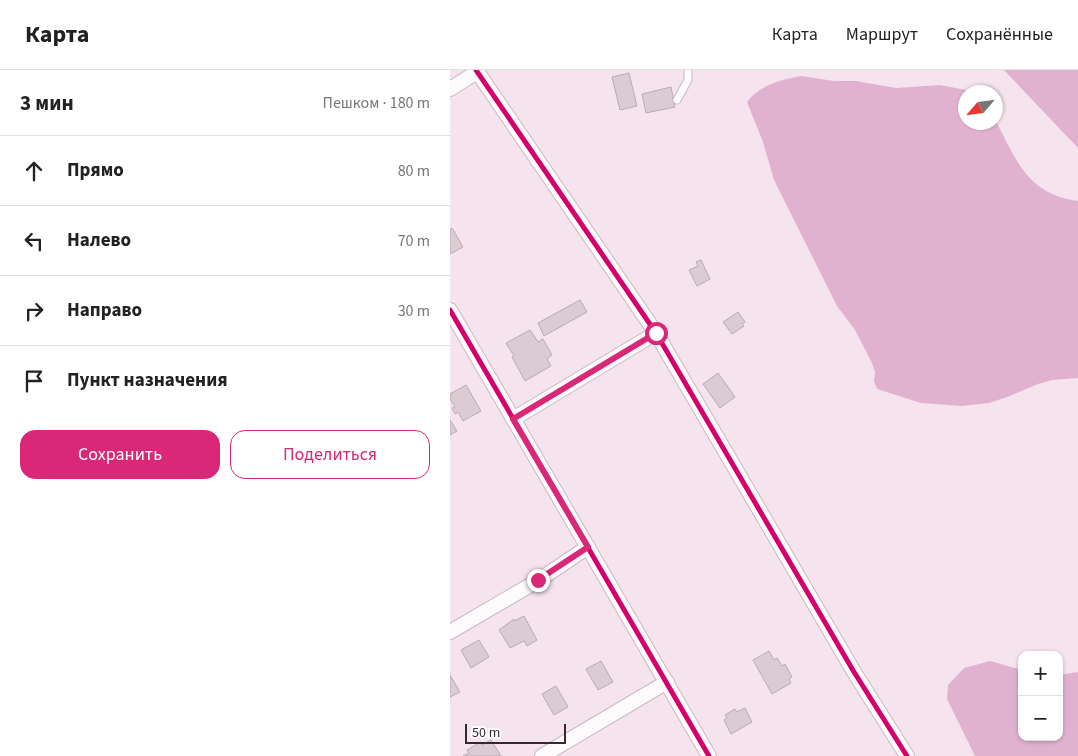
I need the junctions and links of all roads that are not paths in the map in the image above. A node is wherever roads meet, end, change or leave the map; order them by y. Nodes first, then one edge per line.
1 (478, 70) edge
2 (688, 70) edge
3 (450, 89) edge
4 (677, 100) dead end
5 (450, 310) edge
6 (656, 333) junction
7 (513, 419) junction
8 (588, 547) junction
9 (450, 632) edge
10 (667, 682) junction
11 (542, 756) edge
12 (710, 756) edge
13 (907, 756) edge

1 - 3 street
1 - 6 street
2 - 4 lane
5 - 7 street
6 - 7 street
6 - 13 street
7 - 8 street
8 - 9 street
8 - 10 street
10 - 11 street
10 - 12 street

